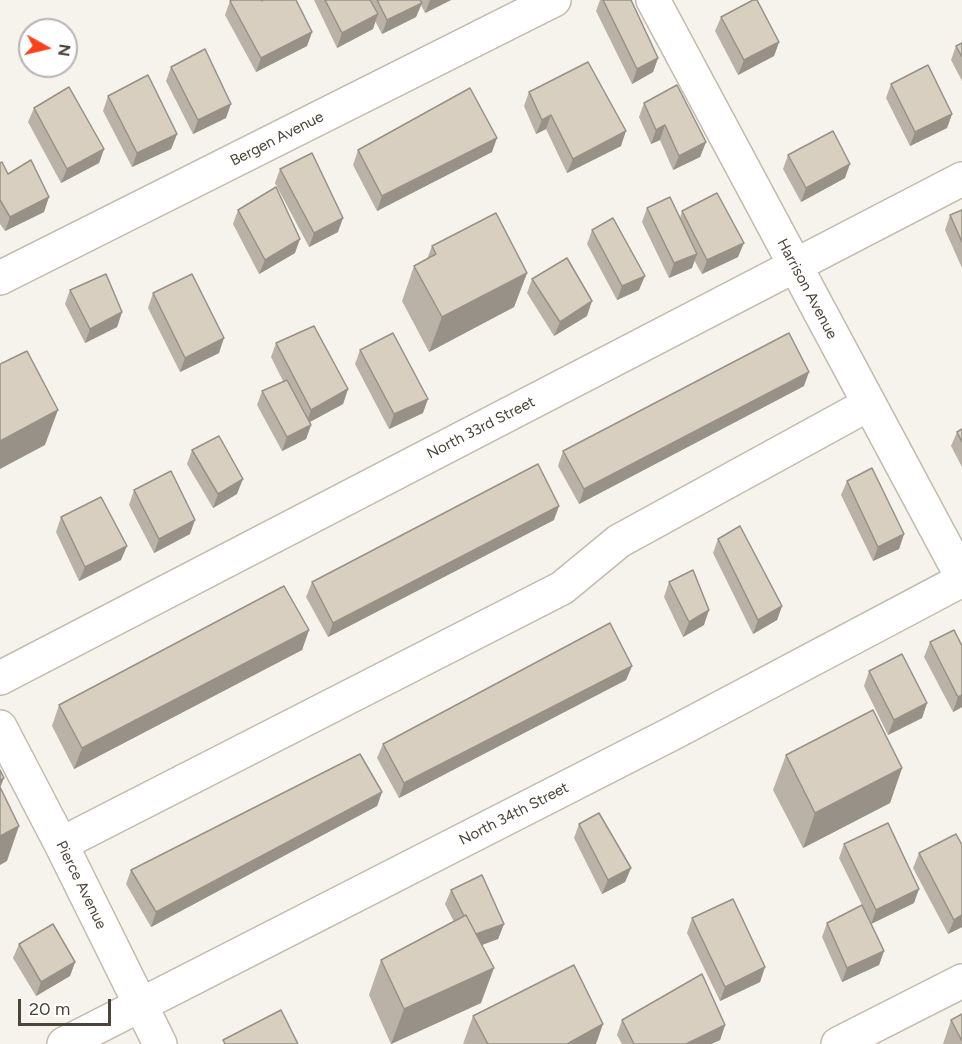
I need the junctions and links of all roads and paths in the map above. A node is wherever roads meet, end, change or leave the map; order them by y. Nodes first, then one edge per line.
1 (554, 0) edge
2 (653, 0) edge
3 (962, 180) edge
4 (795, 265) junction
5 (0, 278) edge
6 (869, 404) junction
7 (962, 579) edge
8 (0, 678) edge
9 (0, 727) edge
10 (61, 844) junction
11 (962, 981) edge
12 (140, 1005) junction
13 (64, 1044) edge
14 (160, 1044) edge
15 (838, 1044) edge

1 - 5 street, Bergen Avenue
2 - 4 street, Harrison Avenue
3 - 4 street, North 33rd Street
4 - 6 street, Harrison Avenue
4 - 8 street, North 33rd Street
6 - 7 street, Harrison Avenue
6 - 10 street
7 - 12 street, North 34th Street
9 - 10 street, Pierce Avenue
10 - 12 street, Pierce Avenue
11 - 15 street
12 - 13 street, North 34th Street
12 - 14 street, Pierce Avenue

